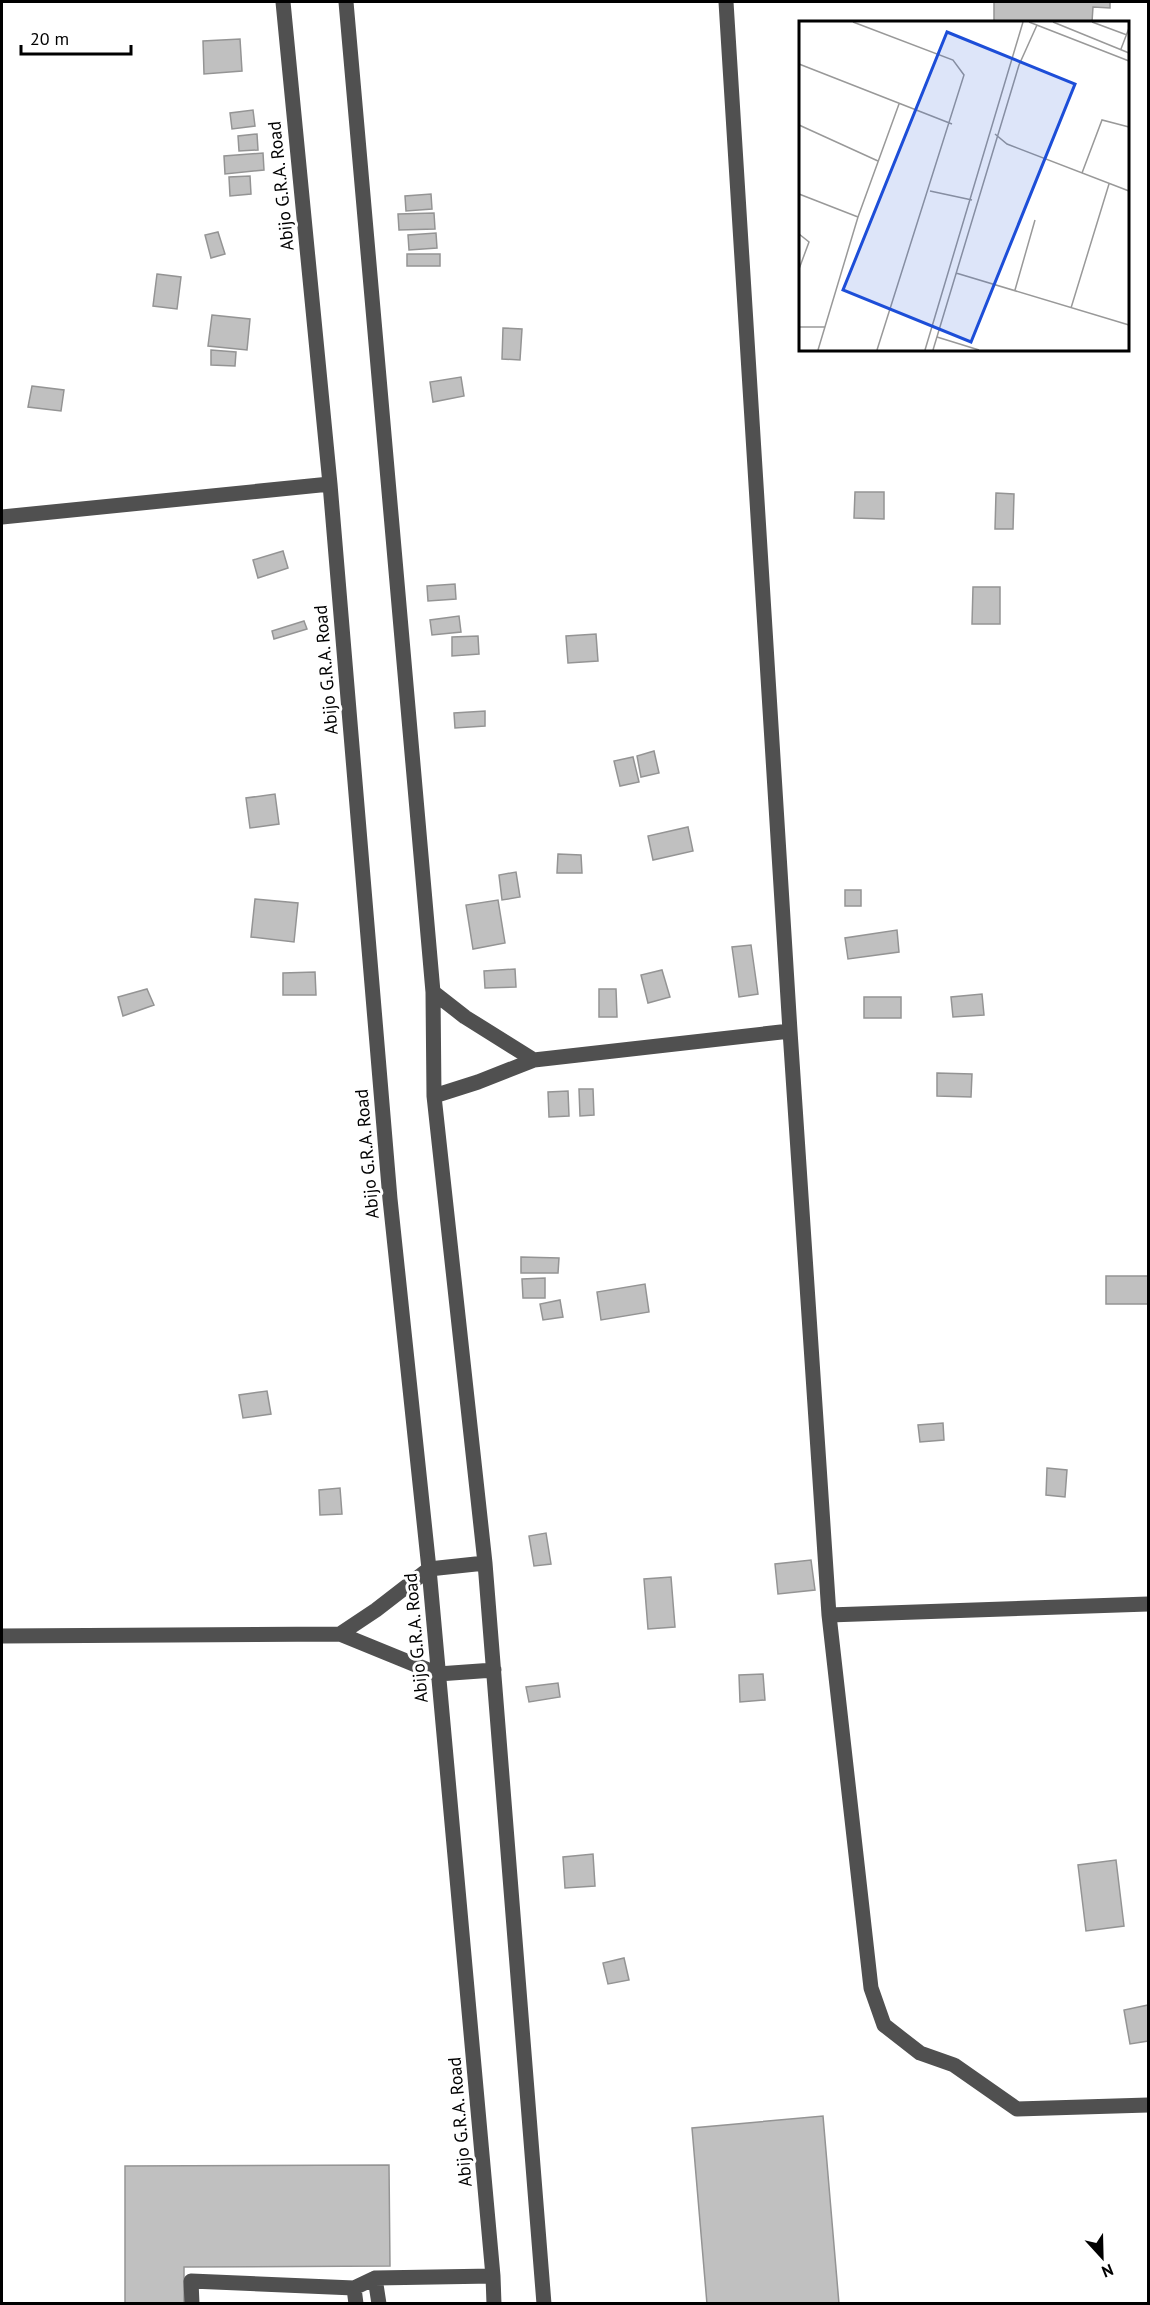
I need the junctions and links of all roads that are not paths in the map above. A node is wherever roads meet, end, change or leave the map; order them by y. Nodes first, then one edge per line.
1 (283, 2) edge
2 (346, 2) edge
3 (726, 2) edge
4 (330, 484) junction
5 (2, 517) edge
6 (433, 992) junction
7 (790, 1031) junction
8 (534, 1060) junction
9 (434, 1096) junction
10 (485, 1563) junction
11 (429, 1569) junction
12 (1149, 1604) edge
13 (829, 1615) junction
14 (340, 1634) junction
15 (2, 1636) edge
16 (494, 1671) junction
17 (438, 1674) junction
18 (1149, 2105) edge
19 (493, 2276) junction
20 (375, 2278) junction
21 (354, 2288) junction
22 (192, 2304) edge
23 (356, 2304) edge
24 (379, 2304) edge
25 (494, 2304) edge
26 (543, 2304) edge

1 - 4 street, Abijo G.R.A. Road
2 - 6 street
3 - 7 street
4 - 5 street
4 - 11 street, Abijo G.R.A. Road
6 - 8 street
6 - 9 street
7 - 8 street
7 - 13 street
8 - 9 street
9 - 10 street
10 - 11 street
10 - 16 street
11 - 14 street
11 - 17 street, Abijo G.R.A. Road
12 - 13 street
13 - 18 street
14 - 15 street
14 - 17 street
16 - 17 street
16 - 26 street
17 - 19 street, Abijo G.R.A. Road
19 - 20 street
19 - 25 street, Abijo G.R.A. Road
20 - 21 street
20 - 24 street
21 - 22 street
21 - 23 street

